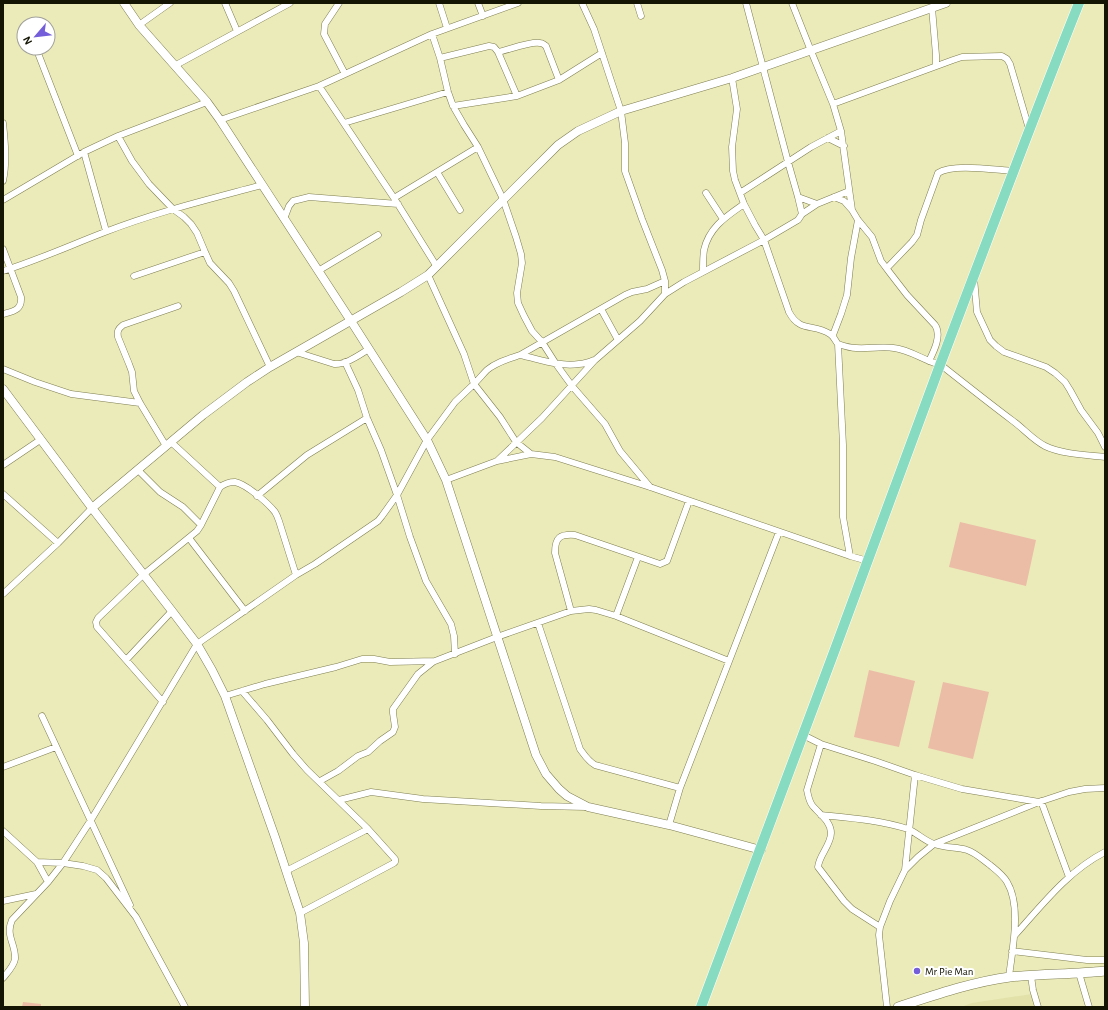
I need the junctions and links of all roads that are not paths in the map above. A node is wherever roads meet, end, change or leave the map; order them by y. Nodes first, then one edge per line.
1 (124, 3) edge
2 (170, 3) edge
3 (224, 3) edge
4 (290, 3) edge
5 (339, 3) edge
6 (439, 3) edge
7 (478, 3) edge
8 (518, 3) edge
9 (582, 3) edge
10 (637, 3) edge
11 (746, 3) edge
12 (792, 3) edge
13 (946, 3) edge
14 (1079, 3) edge
15 (932, 8) junction
16 (483, 16) junction
17 (641, 16) dead end
18 (139, 25) junction
19 (447, 28) junction
20 (237, 31) junction
21 (432, 34) junction
22 (810, 51) junction
23 (498, 52) junction
24 (602, 53) junction
25 (39, 56) edge
26 (440, 58) junction
27 (176, 65) junction
28 (936, 65) junction
29 (762, 68) junction
30 (345, 74) junction
31 (732, 78) junction
32 (559, 80) junction
33 (319, 86) junction
34 (448, 92) junction
35 (517, 96) junction
36 (207, 102) junction
37 (833, 104) junction
38 (454, 106) junction
39 (622, 111) junction
40 (220, 120) junction
41 (3, 123) edge
42 (344, 123) junction
43 (1029, 129) junction
44 (841, 131) junction
45 (118, 136) junction
46 (828, 138) junction
47 (844, 146) junction
48 (478, 147) junction
49 (84, 152) junction
50 (78, 156) junction
51 (788, 162) junction
52 (1014, 171) junction
53 (437, 172) junction
54 (3, 181) edge
55 (262, 185) junction
56 (849, 191) junction
57 (706, 193) dead end
58 (740, 193) junction
59 (798, 197) junction
60 (834, 197) junction
61 (394, 198) junction
62 (504, 199) junction
63 (3, 200) edge
64 (398, 204) junction
65 (744, 204) junction
66 (817, 204) junction
67 (173, 209) junction
68 (460, 210) dead end
69 (852, 210) junction
70 (802, 214) junction
71 (284, 219) junction
72 (723, 219) junction
73 (858, 220) junction
74 (106, 231) junction
75 (378, 235) dead end
76 (764, 240) junction
77 (3, 249) edge
78 (205, 252) junction
79 (437, 267) junction
80 (10, 268) junction
81 (887, 268) junction
82 (3, 271) edge
83 (318, 271) junction
84 (703, 271) junction
85 (428, 275) junction
86 (974, 275) junction
87 (134, 276) dead end
88 (664, 281) junction
89 (665, 294) junction
90 (178, 306) dead end
91 (601, 309) junction
92 (3, 314) edge
93 (351, 321) junction
94 (833, 335) junction
95 (618, 340) junction
96 (542, 342) junction
97 (838, 344) junction
98 (369, 349) junction
99 (296, 352) junction
100 (520, 355) junction
101 (595, 360) junction
102 (929, 361) junction
103 (344, 362) junction
104 (556, 364) junction
105 (940, 366) junction
106 (270, 367) junction
107 (3, 369) edge
108 (474, 384) junction
109 (572, 386) junction
110 (3, 389) edge
111 (140, 403) junction
112 (367, 418) junction
113 (40, 440) junction
114 (427, 440) junction
115 (516, 442) junction
116 (168, 444) junction
117 (1105, 447) edge
118 (531, 454) junction
119 (1105, 457) edge
120 (497, 461) junction
121 (3, 465) edge
122 (138, 470) junction
123 (446, 480) junction
124 (220, 487) junction
125 (650, 487) junction
126 (3, 494) edge
127 (398, 495) junction
128 (257, 496) junction
129 (689, 501) junction
130 (92, 508) junction
131 (201, 525) junction
132 (779, 532) junction
133 (189, 538) junction
134 (58, 543) junction
135 (850, 556) junction
136 (638, 557) junction
137 (868, 561) junction
138 (143, 575) junction
139 (296, 576) junction
140 (3, 594) edge
141 (172, 611) junction
142 (245, 611) junction
143 (572, 611) junction
144 (616, 616) junction
145 (538, 623) junction
146 (497, 637) junction
147 (197, 644) junction
148 (455, 654) junction
149 (126, 660) junction
150 (435, 661) junction
151 (729, 661) junction
152 (242, 691) junction
153 (225, 696) junction
154 (163, 702) junction
155 (42, 716) dead end
156 (803, 735) junction
157 (821, 744) junction
158 (56, 746) junction
159 (3, 767) edge
160 (914, 775) junction
161 (320, 781) junction
162 (680, 788) junction
163 (1105, 788) edge
164 (339, 800) junction
165 (1040, 801) junction
166 (588, 807) junction
167 (821, 815) junction
168 (91, 820) junction
169 (669, 825) junction
170 (368, 829) junction
171 (910, 830) junction
172 (3, 831) edge
173 (934, 844) junction
174 (761, 850) junction
175 (1105, 852) edge
176 (37, 862) junction
177 (63, 863) junction
178 (905, 870) junction
179 (286, 871) junction
180 (1069, 877) junction
181 (48, 882) junction
182 (36, 894) junction
183 (3, 901) edge
184 (300, 913) junction
185 (136, 918) junction
186 (880, 927) junction
187 (1015, 936) junction
188 (1012, 951) junction
189 (1105, 960) edge
190 (1105, 971) edge
191 (1079, 973) junction
192 (1030, 976) junction
193 (1009, 977) junction
194 (3, 978) edge
195 (184, 1007) edge
196 (305, 1007) edge
197 (701, 1007) edge
198 (887, 1007) edge
199 (898, 1007) edge
200 (1038, 1007) edge
201 (1089, 1007) edge

1 - 18 street
2 - 18 street
3 - 20 street
4 - 20 street
5 - 30 street
6 - 19 street
7 - 16 street
8 - 16 street
9 - 24 street
10 - 17 street
11 - 29 street
12 - 22 street
13 - 15 street
14 - 43 main road
15 - 22 street
15 - 28 street
16 - 19 street
18 - 27 street
19 - 21 street
20 - 27 street
21 - 26 street
21 - 30 street
22 - 29 street
22 - 37 street
23 - 26 street
23 - 32 street
23 - 35 street
24 - 32 street
24 - 39 street
25 - 50 street
26 - 34 street
27 - 36 street
28 - 37 street
28 - 43 street
29 - 31 street
29 - 51 street
30 - 33 street
31 - 39 street
31 - 58 street
32 - 35 street
33 - 40 street
33 - 42 street
34 - 38 street
34 - 42 street
35 - 38 street
36 - 40 street
36 - 45 street
37 - 44 street
38 - 48 street
39 - 62 street
39 - 88 street
40 - 55 street
41 - 54 street
42 - 61 street
43 - 52 main road
44 - 46 street
44 - 47 street
45 - 49 street
45 - 67 street
46 - 47 street
46 - 51 street
47 - 56 street
48 - 53 street
48 - 62 street
49 - 50 street
49 - 74 street
50 - 63 street
51 - 58 street
51 - 59 street
52 - 81 street
52 - 86 main road
53 - 61 street
53 - 68 street
55 - 67 street
55 - 71 street
56 - 60 street
56 - 69 street
57 - 72 street
58 - 65 street
59 - 66 street
59 - 70 street
60 - 66 street
60 - 69 street
61 - 64 street
62 - 79 street
62 - 96 street
64 - 71 street
64 - 79 street
65 - 72 street
65 - 76 street
66 - 70 street
67 - 74 street
67 - 78 street
69 - 73 street
70 - 76 street
71 - 83 street
72 - 84 street
73 - 81 street
73 - 94 street
74 - 80 street
75 - 83 street
76 - 84 street
76 - 94 street
77 - 80 street
78 - 87 street
78 - 106 street
79 - 85 street
80 - 82 street
80 - 92 street
81 - 102 street
83 - 93 street
84 - 89 street
85 - 93 street
85 - 108 street
86 - 105 main road
86 - 117 street
88 - 89 street
88 - 91 street
89 - 95 street
90 - 111 street
91 - 95 street
91 - 96 street
93 - 98 street
93 - 99 street
94 - 97 street
95 - 101 street
96 - 100 street
96 - 104 street
97 - 102 street
97 - 135 street
98 - 103 street
98 - 114 street
99 - 103 street
99 - 106 street
100 - 104 street
100 - 108 street
101 - 104 street
101 - 109 street
102 - 105 street
103 - 112 street
104 - 109 street
105 - 119 street
105 - 137 main road
106 - 116 street
107 - 111 street
108 - 114 street
108 - 115 street
109 - 115 street
109 - 125 street
110 - 113 street
111 - 116 street
112 - 127 street
112 - 128 street
113 - 121 street
113 - 130 street
114 - 123 street
114 - 127 street
115 - 118 street
115 - 120 street
116 - 122 street
116 - 124 street
118 - 120 street
118 - 125 street
120 - 123 street
122 - 130 street
122 - 131 street
123 - 146 street
124 - 128 street
124 - 131 street
125 - 129 street
126 - 134 street
127 - 139 street
127 - 148 street
128 - 139 street
129 - 132 street
129 - 136 street
130 - 134 street
130 - 138 street
131 - 133 street
132 - 135 street
132 - 151 street
133 - 138 street
133 - 142 street
134 - 140 street
135 - 137 street
136 - 143 street
136 - 144 street
137 - 156 main road
138 - 141 street
138 - 149 street
139 - 142 street
141 - 147 street
141 - 149 street
142 - 147 street
143 - 144 street
143 - 145 street
144 - 151 street
145 - 146 street
145 - 162 street
146 - 148 street
146 - 166 street
147 - 153 street
147 - 154 street
148 - 150 street
149 - 154 street
150 - 152 street
150 - 161 street
151 - 162 street
152 - 153 street
152 - 161 street
153 - 179 street
154 - 168 street
155 - 158 street
156 - 157 street
156 - 174 main road
157 - 160 street
157 - 167 street
158 - 159 street
158 - 168 street
160 - 165 street
160 - 171 street
161 - 164 street
162 - 169 street
163 - 165 street
164 - 166 street
164 - 170 street
165 - 173 street
165 - 180 street
166 - 169 street
167 - 171 street
167 - 186 street
168 - 177 street
168 - 185 street
169 - 174 street
170 - 179 street
170 - 184 street
171 - 173 street
171 - 178 street
172 - 176 street
173 - 178 street
173 - 187 street
174 - 197 main road
175 - 180 street
176 - 177 street
176 - 181 street
177 - 181 street
177 - 185 street
178 - 186 street
179 - 184 street
180 - 187 street
181 - 182 street
182 - 183 street
182 - 194 street
184 - 196 street
185 - 195 street
186 - 198 street
187 - 188 street
188 - 189 street
188 - 193 street
190 - 191 main road
191 - 192 main road
191 - 201 street
192 - 193 main road
192 - 200 street
193 - 199 main road

